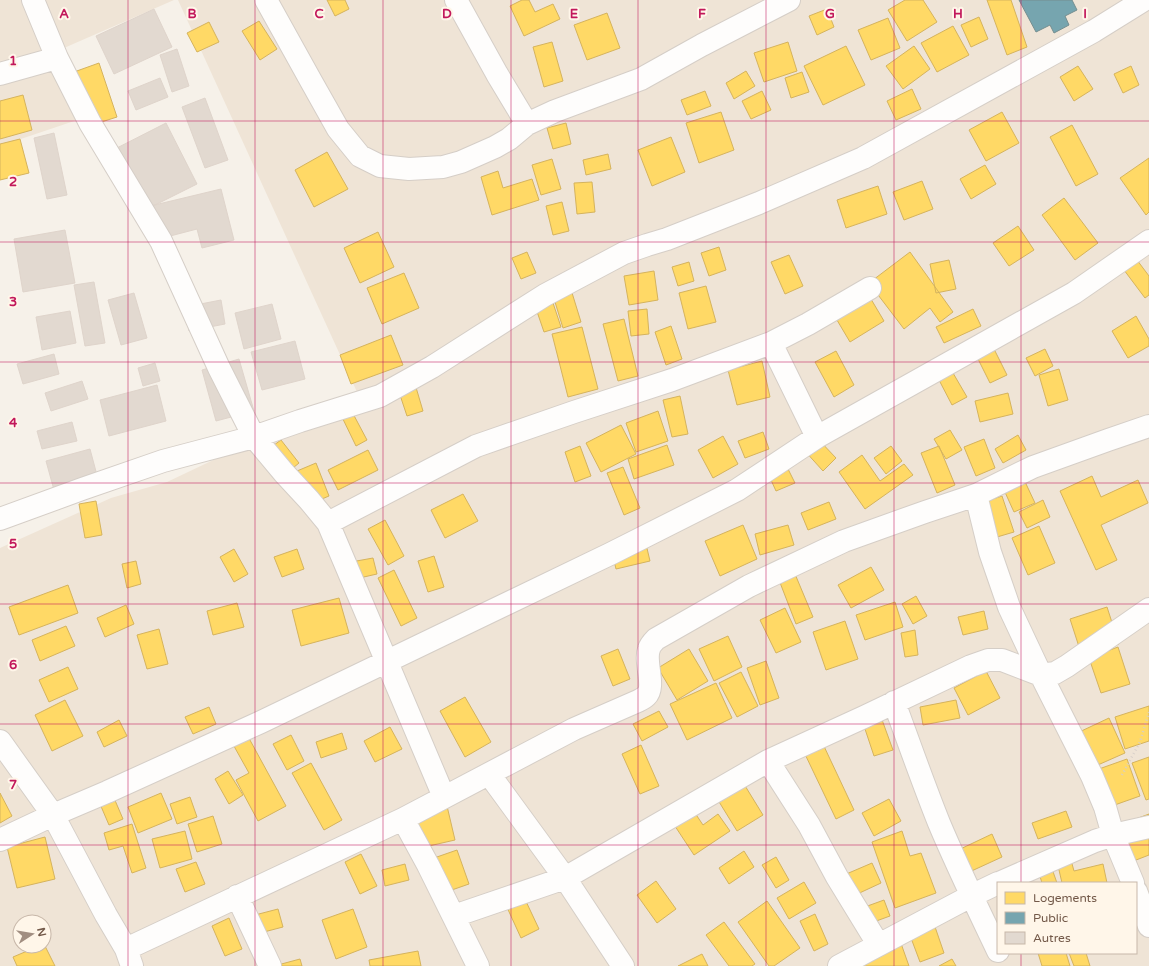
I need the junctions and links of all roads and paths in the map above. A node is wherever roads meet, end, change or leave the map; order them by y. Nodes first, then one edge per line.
1 (33, 0) edge
2 (266, 0) edge
3 (456, 0) edge
4 (789, 0) edge
5 (1144, 2) edge
6 (56, 58) junction
7 (0, 74) edge
8 (527, 124) junction
9 (1149, 241) edge
10 (870, 288) dead end
11 (772, 343) junction
12 (1149, 426) edge
13 (254, 437) junction
14 (817, 437) junction
15 (976, 495) junction
16 (0, 519) edge
17 (328, 523) junction
18 (1149, 609) edge
19 (386, 662) junction
20 (1041, 675) junction
21 (894, 702) junction
22 (1149, 712) edge
23 (0, 741) edge
24 (768, 761) junction
25 (489, 774) junction
26 (444, 797) junction
27 (1105, 807) junction
28 (52, 815) junction
29 (403, 819) junction
30 (1149, 827) edge
31 (1113, 835) junction
32 (0, 840) edge
33 (565, 878) junction
34 (1001, 882) edge
35 (1133, 882) edge
36 (997, 884) edge
37 (1137, 893) edge
38 (237, 896) junction
39 (971, 896) junction
40 (454, 916) junction
41 (1149, 926) edge
42 (878, 944) junction
43 (997, 950) edge
44 (999, 954) edge
45 (129, 957) edge
46 (846, 964) edge
47 (270, 966) edge
48 (478, 966) edge
49 (624, 966) edge
50 (1005, 966) edge

1 - 6 street
2 - 8 street
3 - 8 street
4 - 8 street
5 - 13 street
6 - 7 street
6 - 13 street
9 - 14 street
10 - 11 street
11 - 14 street
11 - 17 street
12 - 15 street
13 - 16 street
13 - 17 street
14 - 19 street
15 - 20 street
15 - 25 street
17 - 19 street
18 - 20 street
19 - 26 street
19 - 28 street
20 - 21 street
20 - 27 street
21 - 24 street
21 - 39 street
22 - 27 path
23 - 28 street
24 - 33 street
24 - 42 street
25 - 26 street
25 - 33 street
26 - 29 street
27 - 31 street
28 - 32 street
28 - 45 street
29 - 38 street
29 - 40 street
30 - 31 street
31 - 34 street
31 - 35 street
33 - 40 street
33 - 49 street
36 - 39 street
37 - 41 street
38 - 45 street
38 - 47 street
39 - 42 street
39 - 43 street
40 - 48 street
42 - 46 street
44 - 50 street

